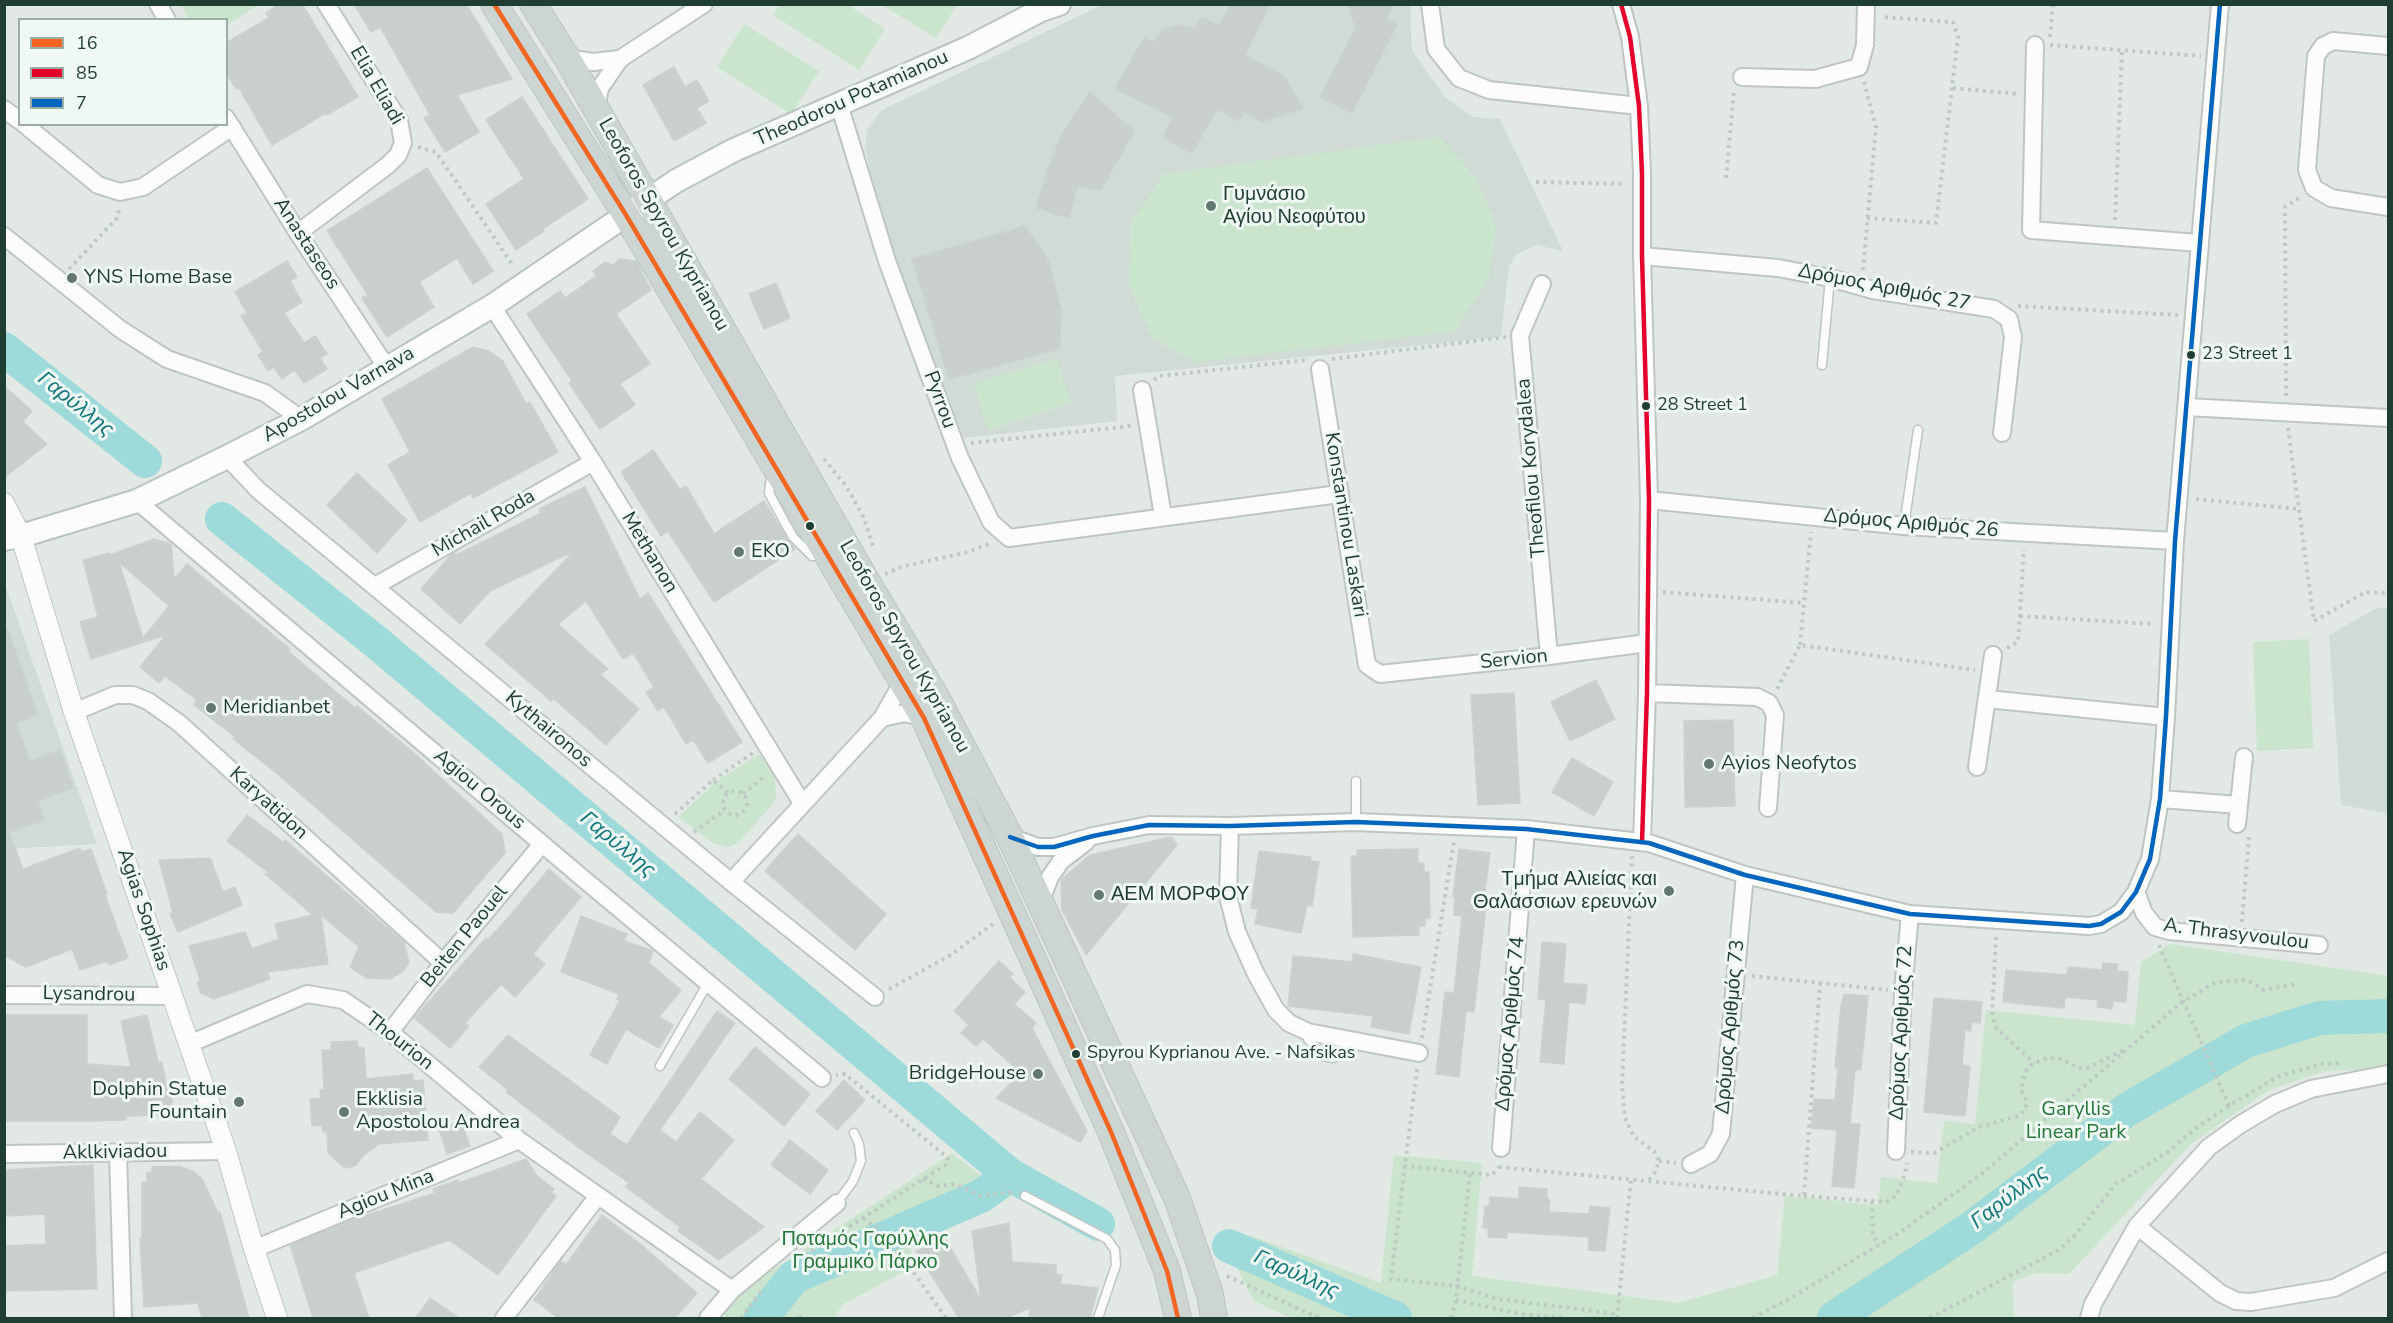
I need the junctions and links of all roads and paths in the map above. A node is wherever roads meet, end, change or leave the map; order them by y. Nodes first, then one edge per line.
1 (158, 4) edge
2 (326, 4) edge
3 (494, 4) edge
4 (533, 4) edge
5 (704, 4) edge
6 (1059, 4) edge
7 (1430, 4) edge
8 (1621, 4) edge
9 (2053, 4) edge
10 (2220, 4) edge
11 (1866, 10) edge
12 (166, 18) edge
13 (2042, 45) junction
14 (2388, 46) edge
15 (2122, 50) junction
16 (2216, 57) junction
17 (567, 58) junction
18 (620, 59) junction
19 (1859, 67) junction
20 (1742, 77) joint
21 (1953, 88) junction
22 (2034, 96) junction
23 (839, 104) junction
24 (1640, 106) junction
25 (4, 108) edge
26 (596, 108) junction
27 (18, 119) edge
28 (229, 122) edge
29 (26, 126) edge
30 (224, 126) edge
31 (403, 143) junction
32 (1726, 178) dead end
33 (1536, 183) dead end
34 (1642, 184) junction
35 (123, 191) junction
36 (649, 200) junction
37 (2388, 207) edge
38 (626, 215) junction
39 (1867, 218) junction
40 (298, 233) junction
41 (4, 236) edge
42 (2114, 236) junction
43 (2199, 243) junction
44 (1642, 256) junction
45 (515, 269) dead end
46 (1830, 278) junction
47 (58, 280) junction
48 (1542, 284) dead end
49 (1861, 286) junction
50 (2013, 305) dead end
51 (492, 306) junction
52 (2194, 316) junction
53 (1520, 335) junction
54 (1822, 365) dead end
55 (387, 368) junction
56 (1320, 369) junction
57 (1142, 390) joint
58 (2187, 407) junction
59 (2388, 418) edge
60 (301, 419) junction
61 (1147, 424) junction
62 (1918, 430) dead end
63 (2002, 433) dead end
64 (955, 445) junction
65 (227, 457) junction
66 (593, 462) junction
67 (1339, 494) junction
68 (2178, 498) junction
69 (1649, 500) junction
70 (137, 501) junction
71 (4, 503) edge
72 (2299, 509) dead end
73 (1162, 516) junction
74 (1812, 516) junction
75 (1904, 525) junction
76 (2025, 532) junction
77 (13, 538) edge
78 (1009, 538) junction
79 (2175, 541) junction
80 (885, 574) dead end
81 (375, 586) junction
82 (1648, 591) junction
83 (1804, 603) junction
84 (2020, 616) junction
85 (2170, 626) junction
86 (1647, 643) junction
87 (1800, 645) junction
88 (1549, 657) junction
89 (1991, 664) junction
90 (1380, 674) joint
91 (902, 683) junction
92 (1647, 693) junction
93 (1987, 699) junction
94 (1769, 703) junction
95 (74, 712) junction
96 (2166, 717) junction
97 (882, 718) junction
98 (924, 718) junction
99 (766, 744) junction
100 (2244, 757) dead end
101 (778, 765) junction
102 (1977, 767) dead end
103 (713, 780) junction
104 (1356, 781) dead end
105 (728, 793) junction
106 (743, 794) junction
107 (2160, 800) junction
108 (802, 803) junction
109 (2239, 805) junction
110 (1768, 808) dead end
111 (725, 810) junction
112 (1356, 822) junction
113 (2237, 824) joint
114 (662, 825) junction
115 (1457, 825) junction
116 (1230, 826) junction
117 (1526, 828) junction
118 (1093, 836) junction
119 (1010, 837) junction
120 (682, 841) junction
121 (1637, 842) junction
122 (542, 844) junction
123 (1745, 875) junction
124 (731, 882) junction
125 (2136, 892) junction
126 (1040, 903) junction
127 (1012, 909) junction
128 (1910, 914) junction
129 (1997, 921) junction
130 (2240, 937) junction
131 (2158, 941) dead end
132 (2319, 945) dead end
133 (443, 963) junction
134 (1736, 974) junction
135 (708, 983) junction
136 (1820, 983) junction
137 (2296, 984) dead end
138 (1903, 992) junction
139 (4, 995) edge
140 (173, 996) junction
141 (875, 997) joint
142 (2182, 1002) junction
143 (390, 1032) junction
144 (189, 1044) junction
145 (2131, 1047) junction
146 (1419, 1053) junction
147 (2034, 1063) junction
148 (660, 1066) dead end
149 (2388, 1074) edge
150 (822, 1078) joint
151 (854, 1133) dead end
152 (519, 1140) junction
153 (1501, 1148) joint
154 (226, 1151) junction
155 (1902, 1151) junction
156 (4, 1154) edge
157 (118, 1154) junction
158 (1691, 1164) dead end
159 (1404, 1166) junction
160 (1499, 1167) junction
161 (1470, 1173) junction
162 (923, 1179) junction
163 (1631, 1179) junction
164 (1648, 1180) junction
165 (598, 1196) junction
166 (1025, 1196) joint
167 (1804, 1196) junction
168 (1872, 1201) junction
169 (837, 1203) joint
170 (863, 1218) junction
171 (2137, 1226) junction
172 (1879, 1245) junction
173 (254, 1249) junction
174 (803, 1256) dead end
175 (2388, 1260) edge
176 (1223, 1275) dead end
177 (767, 1284) dead end
178 (1457, 1286) junction
179 (732, 1290) junction
180 (1456, 1300) junction
181 (805, 1312) dead end
182 (1617, 1316) edge
183 (123, 1318) edge
184 (277, 1318) edge
185 (504, 1318) edge
186 (708, 1318) edge
187 (741, 1318) edge
188 (800, 1318) edge
189 (946, 1318) edge
190 (1098, 1318) edge
191 (1178, 1318) edge
192 (1214, 1318) edge
193 (1319, 1318) edge
194 (1451, 1318) edge
195 (1566, 1318) edge
196 (1753, 1318) edge
197 (1930, 1318) edge
198 (2089, 1318) edge

1 - 12 street
2 - 31 street, Elia Eliadi
3 - 38 main road, Leoforos Spyrou Kyprianou
4 - 17 main road, Leoforos Spyrou Kyprianou
5 - 18 street
6 - 23 main road, Theodorou Potamianou
7 - 24 street
8 - 24 street
9 - 13 path
10 - 16 street
11 - 19 street
11 - 21 path
13 - 15 path
13 - 22 street
14 - 37 street
15 - 16 path
15 - 42 path
16 - 43 street
17 - 18 street
17 - 26 main road, Leoforos Spyrou Kyprianou
18 - 26 street
19 - 20 street
19 - 39 path
20 - 32 path
21 - 22 path
21 - 39 path
22 - 42 street
23 - 36 main road, Theodorou Potamianou
23 - 64 street, Pyrrou
24 - 34 street
25 - 27 street
26 - 36 main road, Leoforos Spyrou Kyprianou
28 - 40 street, Anastaseos
29 - 35 street
30 - 35 street
31 - 40 street, Elia Eliadi
31 - 45 path
33 - 34 path
34 - 44 street
35 - 47 path
36 - 38 main road, Apostolou Varnava
36 - 119 main road, Leoforos Spyrou Kyprianou
38 - 51 main road, Apostolou Varnava
38 - 91 main road, Leoforos Spyrou Kyprianou
39 - 49 path
40 - 55 street, Anastaseos
41 - 47 street
42 - 43 street
43 - 52 street
44 - 46 street, Δρόμος Αριθμός 27
44 - 69 street
46 - 49 street, Δρόμος Αριθμός 27
46 - 54 lane
47 - 60 street
48 - 53 street, Theofilou Korydalea
49 - 63 street, Δρόμος Αριθμός 27
50 - 52 path
51 - 55 main road, Apostolou Varnava
51 - 66 street, Methanon
52 - 58 street
53 - 56 path
53 - 88 street, Theofilou Korydalea
55 - 60 main road, Apostolou Varnava
56 - 57 path
56 - 67 street, Konstantinou Laskari
57 - 61 street
58 - 59 street
58 - 68 street
60 - 65 main road, Apostolou Varnava
61 - 64 path
61 - 73 street
62 - 75 lane
64 - 78 street, Pyrrou
65 - 70 main road, Apostolou Varnava
65 - 81 street, Kythaironos
66 - 81 street, Michail Roda
66 - 99 street, Methanon
67 - 73 street
67 - 90 street, Konstantinou Laskari
68 - 72 path
68 - 79 street
69 - 74 street, Δρόμος Αριθμός 26
69 - 82 street
70 - 77 main road, Apostolou Varnava
70 - 122 street, Agiou Orous
71 - 77 street, Agias Sophias
73 - 78 street
74 - 75 street, Δρόμος Αριθμός 26
74 - 83 path
75 - 76 street, Δρόμος Αριθμός 26
76 - 79 street, Δρόμος Αριθμός 26
76 - 84 path
77 - 95 street, Agias Sophias
78 - 80 path
79 - 85 street
81 - 114 street, Kythaironos
82 - 83 path
82 - 86 street
83 - 87 path
84 - 85 path
84 - 89 path
85 - 96 street
86 - 88 street, Servion
86 - 92 street
87 - 89 path
87 - 94 path
88 - 90 street, Servion
89 - 93 street
91 - 97 street
91 - 98 main road, Leoforos Spyrou Kyprianou
92 - 94 street
92 - 121 street
93 - 96 street
93 - 102 street
94 - 110 street
95 - 133 street, Karyatidon
95 - 140 street, Agias Sophias
96 - 107 street
97 - 98 street
97 - 108 street
98 - 127 main road, Leoforos Spyrou Kyprianou
99 - 101 street, Methanon
99 - 103 path
100 - 109 street
101 - 106 path
101 - 108 street, Methanon
103 - 105 path
103 - 114 path
104 - 112 lane
105 - 106 path
105 - 111 path
106 - 111 path
107 - 109 street
107 - 125 street
108 - 124 street
109 - 113 street
111 - 120 path
112 - 115 street
112 - 116 street
113 - 130 path
114 - 120 street, Kythaironos
115 - 117 street
115 - 146 path
116 - 118 street
116 - 146 street
117 - 121 street
117 - 153 street, Δρόμος Αριθμός 74
118 - 119 street
118 - 126 street
119 - 126 main road, Leoforos Spyrou Kyprianou
120 - 124 street, Kythaironos
121 - 123 street
121 - 164 path
122 - 133 street, Beiten Paouel
122 - 135 street, Agiou Orous
123 - 128 street
123 - 134 street, Δρόμος Αριθμός 73
124 - 141 street, Kythaironos
125 - 129 street
125 - 130 street, A. Thrasyvoulou
126 - 192 main road, Leoforos Spyrou Kyprianou
127 - 141 path
127 - 191 main road, Leoforos Spyrou Kyprianou
128 - 129 street
128 - 138 street, Δρόμος Αριθμός 72
129 - 147 path
130 - 132 street, A. Thrasyvoulou
131 - 142 path
133 - 143 street, Beiten Paouel
134 - 136 path
134 - 158 street, Δρόμος Αριθμός 73
135 - 148 lane
135 - 150 street, Agiou Orous
136 - 138 path
136 - 167 path
137 - 142 path
138 - 155 street, Δρόμος Αριθμός 72
139 - 140 street, Lysandrou
140 - 144 street, Agias Sophias
142 - 145 path
142 - 197 path
143 - 144 street, Thourion
143 - 152 street, Thourion
144 - 154 street, Agias Sophias
145 - 147 path
145 - 172 path
146 - 159 path
147 - 155 path
149 - 171 street
150 - 162 path
151 - 169 lane
152 - 165 street, Thourion
152 - 173 street, Agiou Mina
153 - 160 path
154 - 157 street, Aklkiviadou
154 - 173 street, Agias Sophias
155 - 168 path
156 - 157 street, Aklkiviadou
157 - 183 street
159 - 161 path
159 - 178 path
160 - 161 path
160 - 163 path
161 - 178 path
162 - 166 path
162 - 170 path
163 - 164 path
163 - 182 path
164 - 167 path
165 - 179 street, Thourion
165 - 185 street
166 - 190 lane
167 - 168 path
168 - 172 path
169 - 179 street
170 - 174 path
170 - 189 path
171 - 175 street
171 - 198 street
172 - 196 path
173 - 184 street, Agias Sophias
176 - 193 path
177 - 187 path
178 - 180 path
178 - 182 path
179 - 186 street
180 - 194 path
180 - 195 path
181 - 188 path

